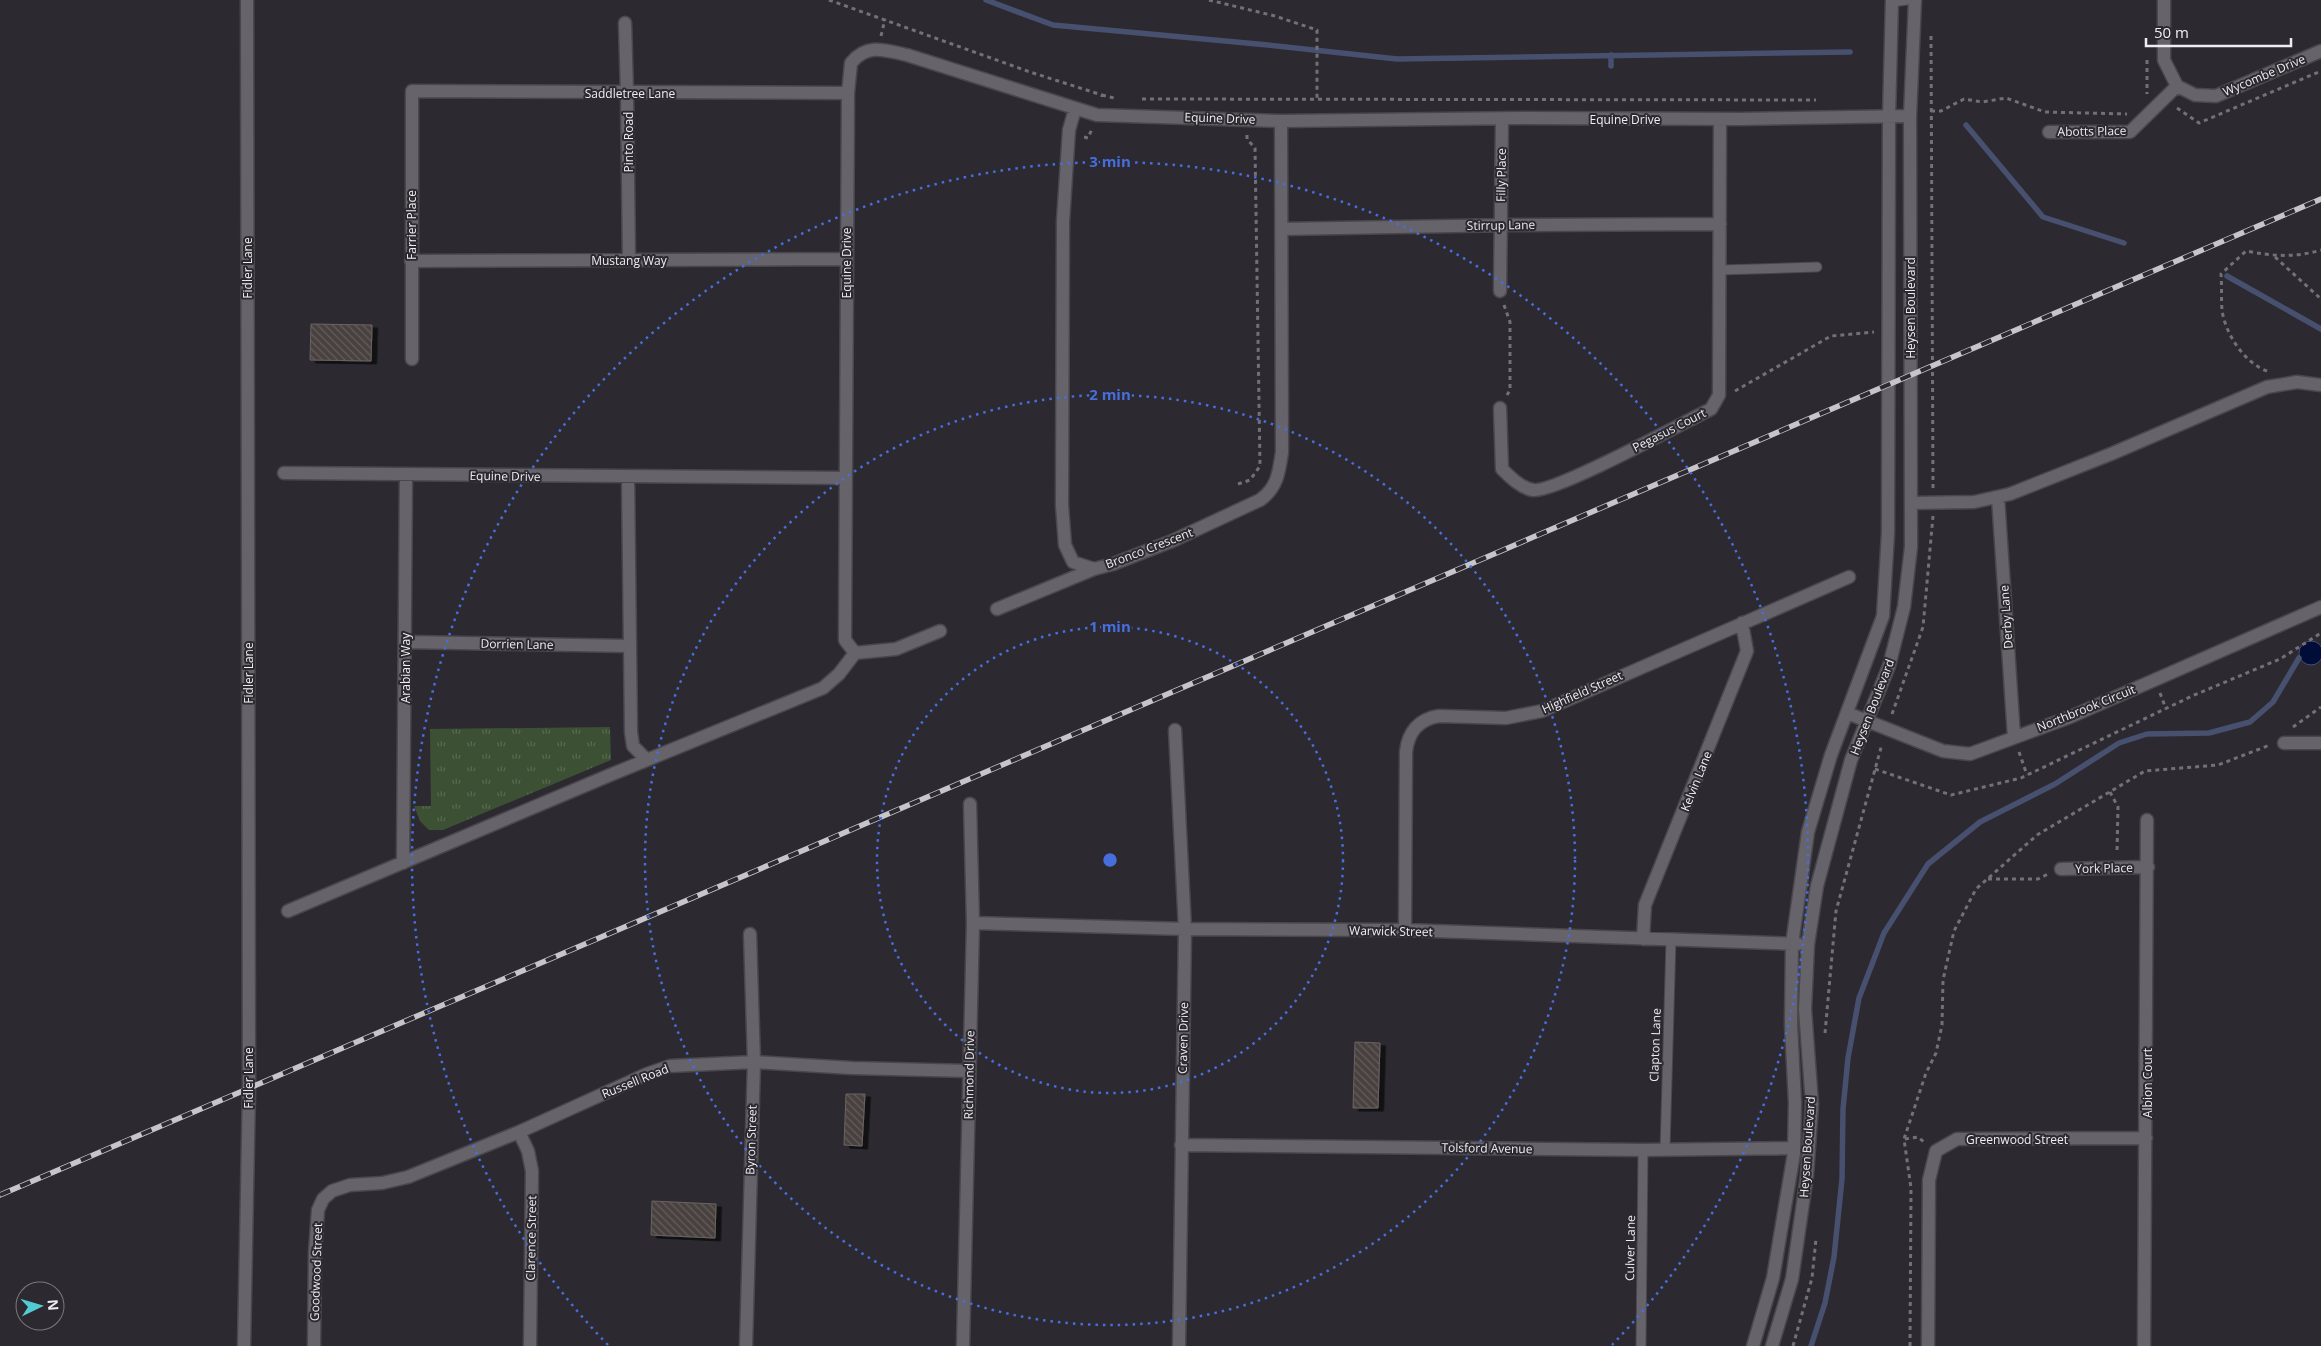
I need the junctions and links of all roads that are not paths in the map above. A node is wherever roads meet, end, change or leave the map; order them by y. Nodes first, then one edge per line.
1 (247, 0) edge
2 (1908, 0) edge
3 (1915, 0) edge
4 (2164, 0) edge
5 (1892, 1) edge
6 (624, 24) dead end
7 (2321, 51) edge
8 (2177, 86) junction
9 (412, 91) joint
10 (627, 93) junction
11 (848, 93) junction
12 (1075, 109) junction
13 (1910, 116) junction
14 (1889, 117) junction
15 (1720, 119) junction
16 (1502, 120) junction
17 (1281, 121) junction
18 (2049, 132) dead end
19 (1720, 224) junction
20 (1500, 226) junction
21 (1282, 230) junction
22 (846, 259) junction
23 (629, 260) junction
24 (411, 261) junction
25 (1817, 267) dead end
26 (1720, 270) junction
27 (1500, 290) road end
28 (412, 359) dead end
29 (2321, 385) edge
30 (1500, 408) road end
31 (284, 472) dead end
32 (406, 474) junction
33 (628, 477) junction
34 (846, 478) junction
35 (1998, 497) junction
36 (1911, 503) junction
37 (1094, 569) junction
38 (1849, 577) dead end
39 (2321, 607) edge
40 (997, 609) dead end
41 (1742, 623) junction
42 (940, 632) dead end
43 (405, 642) junction
44 (630, 646) junction
45 (856, 653) junction
46 (1847, 713) junction
47 (1866, 721) junction
48 (1175, 730) dead end
49 (2014, 737) junction
50 (2284, 743) road end
51 (2321, 743) edge
52 (647, 760) junction
53 (970, 804) dead end
54 (2147, 820) dead end
55 (403, 863) junction
56 (2148, 867) junction
57 (2061, 869) road end
58 (288, 911) dead end
59 (973, 923) junction
60 (1185, 930) junction
61 (1405, 930) junction
62 (750, 934) dead end
63 (1643, 939) junction
64 (1671, 940) junction
65 (1792, 944) junction
66 (1808, 944) junction
67 (754, 1062) junction
68 (969, 1071) junction
69 (519, 1132) junction
70 (2146, 1138) junction
71 (1181, 1145) junction
72 (1794, 1148) junction
73 (1643, 1150) junction
74 (1665, 1150) junction
75 (323, 1199) joint
76 (244, 1346) edge
77 (314, 1346) edge
78 (530, 1346) edge
79 (746, 1346) edge
80 (963, 1346) edge
81 (1179, 1346) edge
82 (1641, 1346) edge
83 (1753, 1346) edge
84 (1772, 1346) edge
85 (1928, 1346) edge
86 (2144, 1346) edge

1 - 76 street, Fidler Lane
2 - 5 lane
3 - 13 street, Heysen Boulevard
4 - 8 street
5 - 14 street, Heysen Boulevard
6 - 10 street, Pinto Road
7 - 8 street, Wycombe Drive
8 - 18 street, Abotts Place
9 - 10 street, Saddletree Lane
9 - 24 street, Farrier Place
10 - 11 street, Saddletree Lane
10 - 23 street, Pinto Road
11 - 12 street, Equine Drive
11 - 22 street, Equine Drive
12 - 17 street, Equine Drive
12 - 37 street, Bronco Crescent
13 - 14 street, Equine Drive
13 - 36 street, Heysen Boulevard
14 - 15 street, Equine Drive
14 - 46 street, Heysen Boulevard
15 - 16 street, Equine Drive
15 - 19 street
16 - 17 street, Equine Drive
16 - 20 street, Filly Place
17 - 21 street, Bronco Crescent
19 - 20 street, Stirrup Lane
19 - 26 street
20 - 21 street, Stirrup Lane
20 - 27 street, Filly Place
21 - 37 street, Bronco Crescent
22 - 23 street, Mustang Way
22 - 34 street, Equine Drive
23 - 24 street, Mustang Way
24 - 28 street, Farrier Place
25 - 26 lane
26 - 30 street, Pegasus Court
29 - 35 street
31 - 32 street, Equine Drive
32 - 33 street, Equine Drive
32 - 43 street, Arabian Way
33 - 34 street, Equine Drive
33 - 44 street
34 - 45 street, Equine Drive
35 - 36 street
35 - 49 street, Derby Lane
36 - 47 street, Heysen Boulevard
37 - 40 street
38 - 41 street, Highfield Street
39 - 49 street, Northbrook Circuit
41 - 61 street, Highfield Street
41 - 63 street, Kelvin Lane
42 - 45 street
43 - 44 street, Dorrien Lane
43 - 55 street, Arabian Way
44 - 52 street
45 - 52 street
46 - 47 street, Northbrook Circuit
46 - 65 street, Heysen Boulevard
47 - 49 street, Northbrook Circuit
47 - 66 street, Heysen Boulevard
48 - 60 street, Craven Drive
50 - 51 street
52 - 55 street
53 - 59 street, Richmond Drive
54 - 56 street, Albion Court
55 - 58 street
56 - 57 street, York Place
56 - 70 street, Albion Court
59 - 60 street, Warwick Street
59 - 68 street, Richmond Drive
60 - 61 street, Warwick Street
60 - 71 street, Craven Drive
61 - 63 street, Warwick Street
62 - 67 street, Byron Street
63 - 64 street, Warwick Street
64 - 65 street, Warwick Street
64 - 74 lane, Clapton Lane
65 - 66 street, Warwick Street
65 - 72 street, Heysen Boulevard
66 - 84 street, Heysen Boulevard
67 - 68 street, Russell Road
67 - 69 street, Russell Road
67 - 79 street, Byron Street
68 - 80 street, Richmond Drive
69 - 75 street, Russell Road
69 - 78 street, Clarence Street
70 - 85 street, Greenwood Street
70 - 86 street, Albion Court
71 - 73 street, Tolsford Avenue
71 - 81 street, Craven Drive
72 - 74 street, Tolsford Avenue
72 - 83 street, Heysen Boulevard
73 - 74 street, Tolsford Avenue
73 - 82 lane, Culver Lane
75 - 77 street, Goodwood Street

